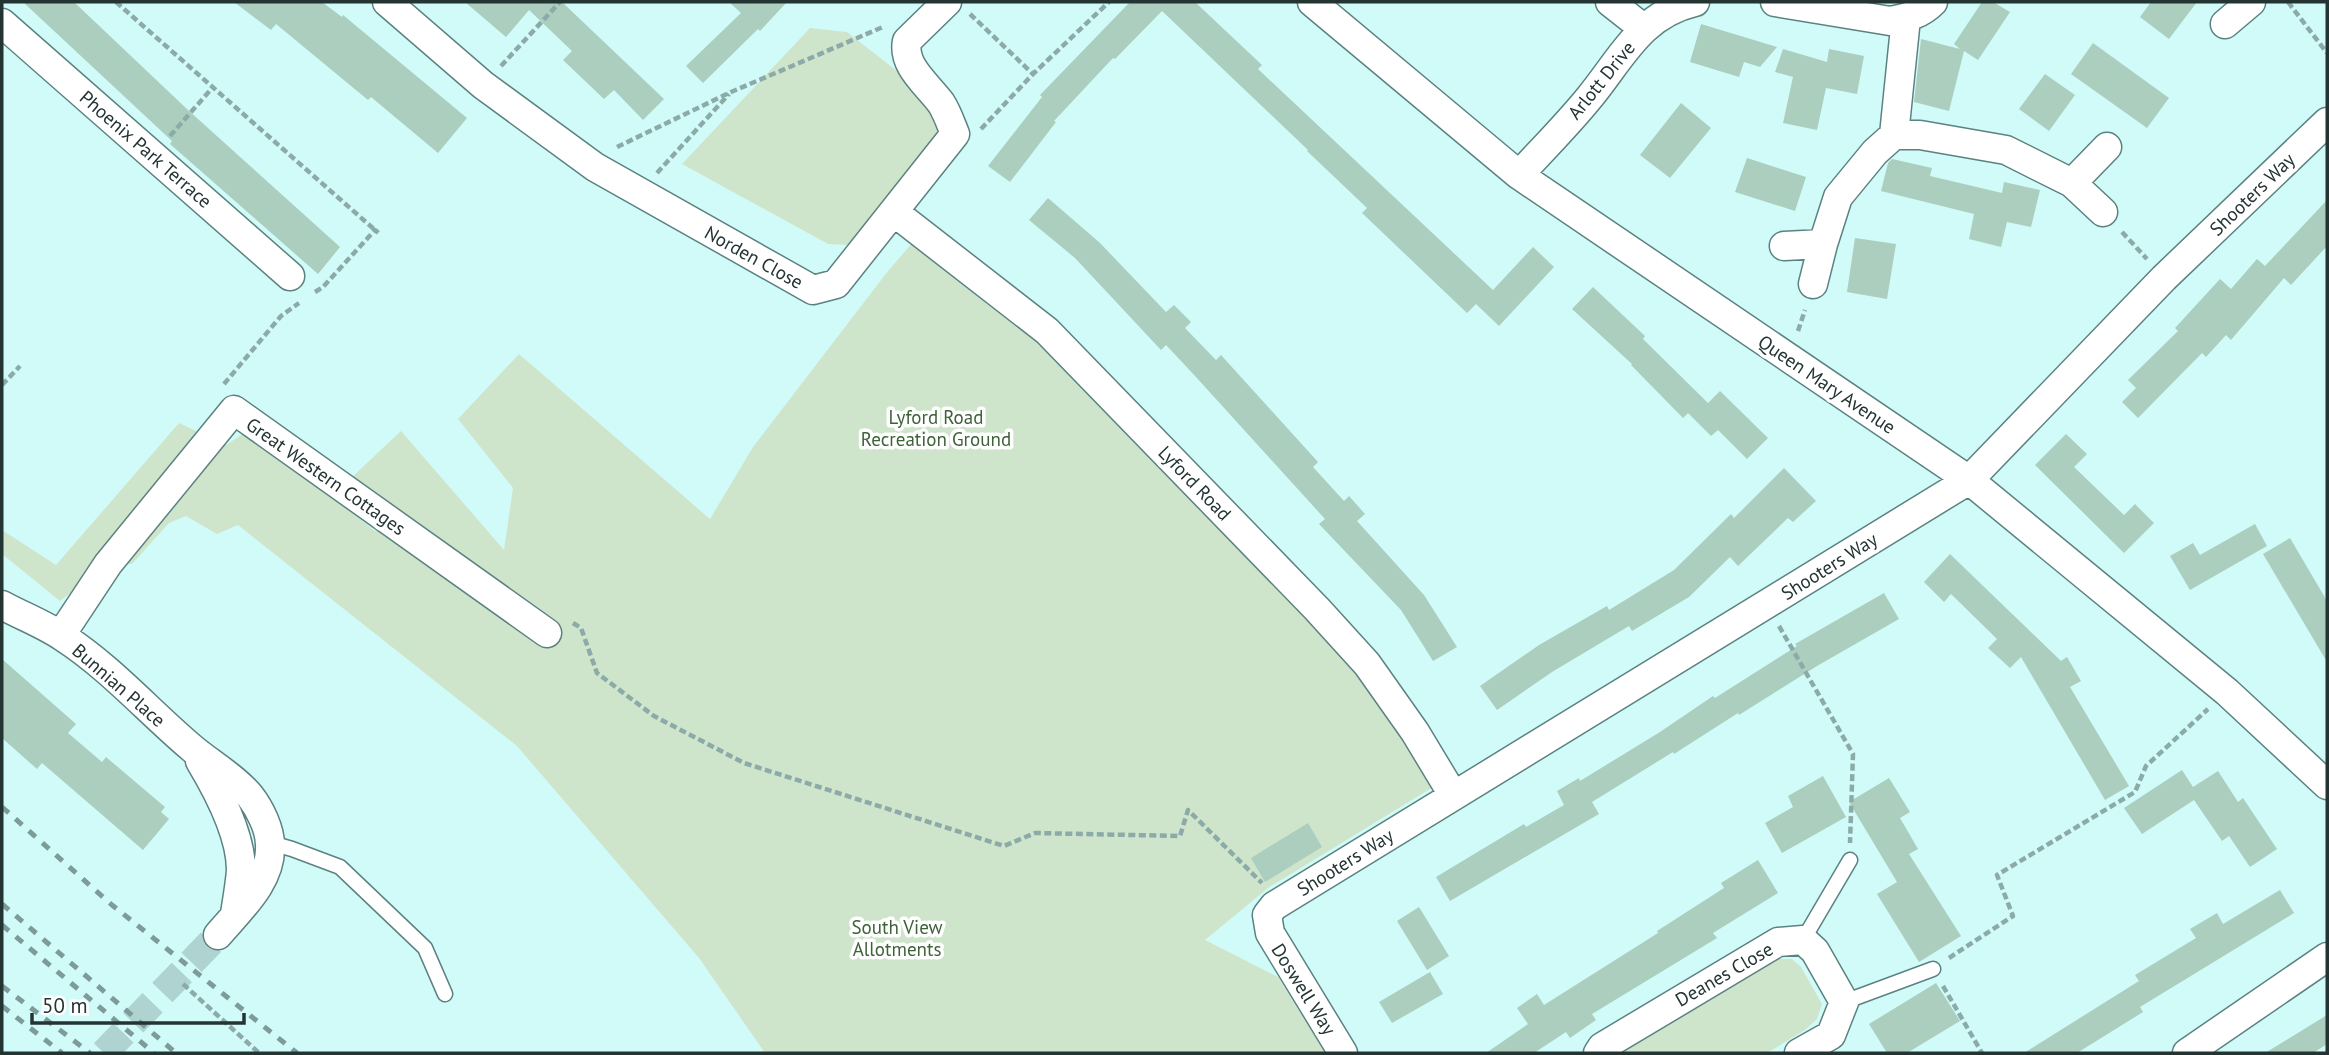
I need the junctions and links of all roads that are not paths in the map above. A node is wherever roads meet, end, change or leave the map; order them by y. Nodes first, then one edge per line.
1 (387, 2) edge
2 (1312, 2) edge
3 (1610, 2) edge
4 (1695, 2) edge
5 (1775, 2) edge
6 (1933, 2) edge
7 (2252, 2) edge
8 (956, 6) edge
9 (1906, 18) junction
10 (2, 23) edge
11 (2225, 24) dead end
12 (1643, 29) junction
13 (2327, 122) edge
14 (1894, 135) junction
15 (2107, 147) dead end
16 (1519, 175) junction
17 (2072, 183) junction
18 (894, 212) junction
19 (2103, 212) road end
20 (1823, 244) junction
21 (1784, 246) dead end
22 (290, 276) dead end
23 (1813, 284) road end
24 (1969, 480) junction
25 (2, 604) edge
26 (52, 631) junction
27 (547, 633) road end
28 (193, 749) junction
29 (2327, 785) edge
30 (1454, 795) junction
31 (271, 843) junction
32 (1850, 860) road end
33 (1266, 917) joint
34 (1803, 940) junction
35 (2327, 957) edge
36 (1933, 969) road end
37 (445, 994) dead end
38 (1844, 1002) junction
39 (1343, 1053) edge
40 (1598, 1053) edge
41 (1799, 1053) edge
42 (2187, 1053) edge

1 - 18 street, Norden Close
2 - 16 street, Queen Mary Avenue
3 - 12 street
4 - 12 street, Arlott Drive
5 - 9 street
6 - 9 street
7 - 11 street
8 - 18 street, Norden Close
9 - 14 street
10 - 22 street, Phoenix Park Terrace
12 - 16 street, Arlott Drive
13 - 24 street, Shooters Way
14 - 17 street
14 - 20 street
15 - 17 street
16 - 24 street, Queen Mary Avenue
17 - 19 street
18 - 30 street, Lyford Road
20 - 21 street
20 - 23 street
24 - 29 street, Queen Mary Avenue
24 - 30 street, Shooters Way
25 - 26 street, Bunnian Place
26 - 27 street, Great Western Cottages
26 - 28 street, Bunnian Place
28 - 31 street, Bunnian Place
28 - 31 street, Bunnian Place
30 - 33 street, Shooters Way
31 - 37 lane
32 - 34 lane
33 - 39 street, Doswell Way
34 - 38 street
34 - 40 street, Deanes Close
35 - 42 street
36 - 38 lane
38 - 41 street

